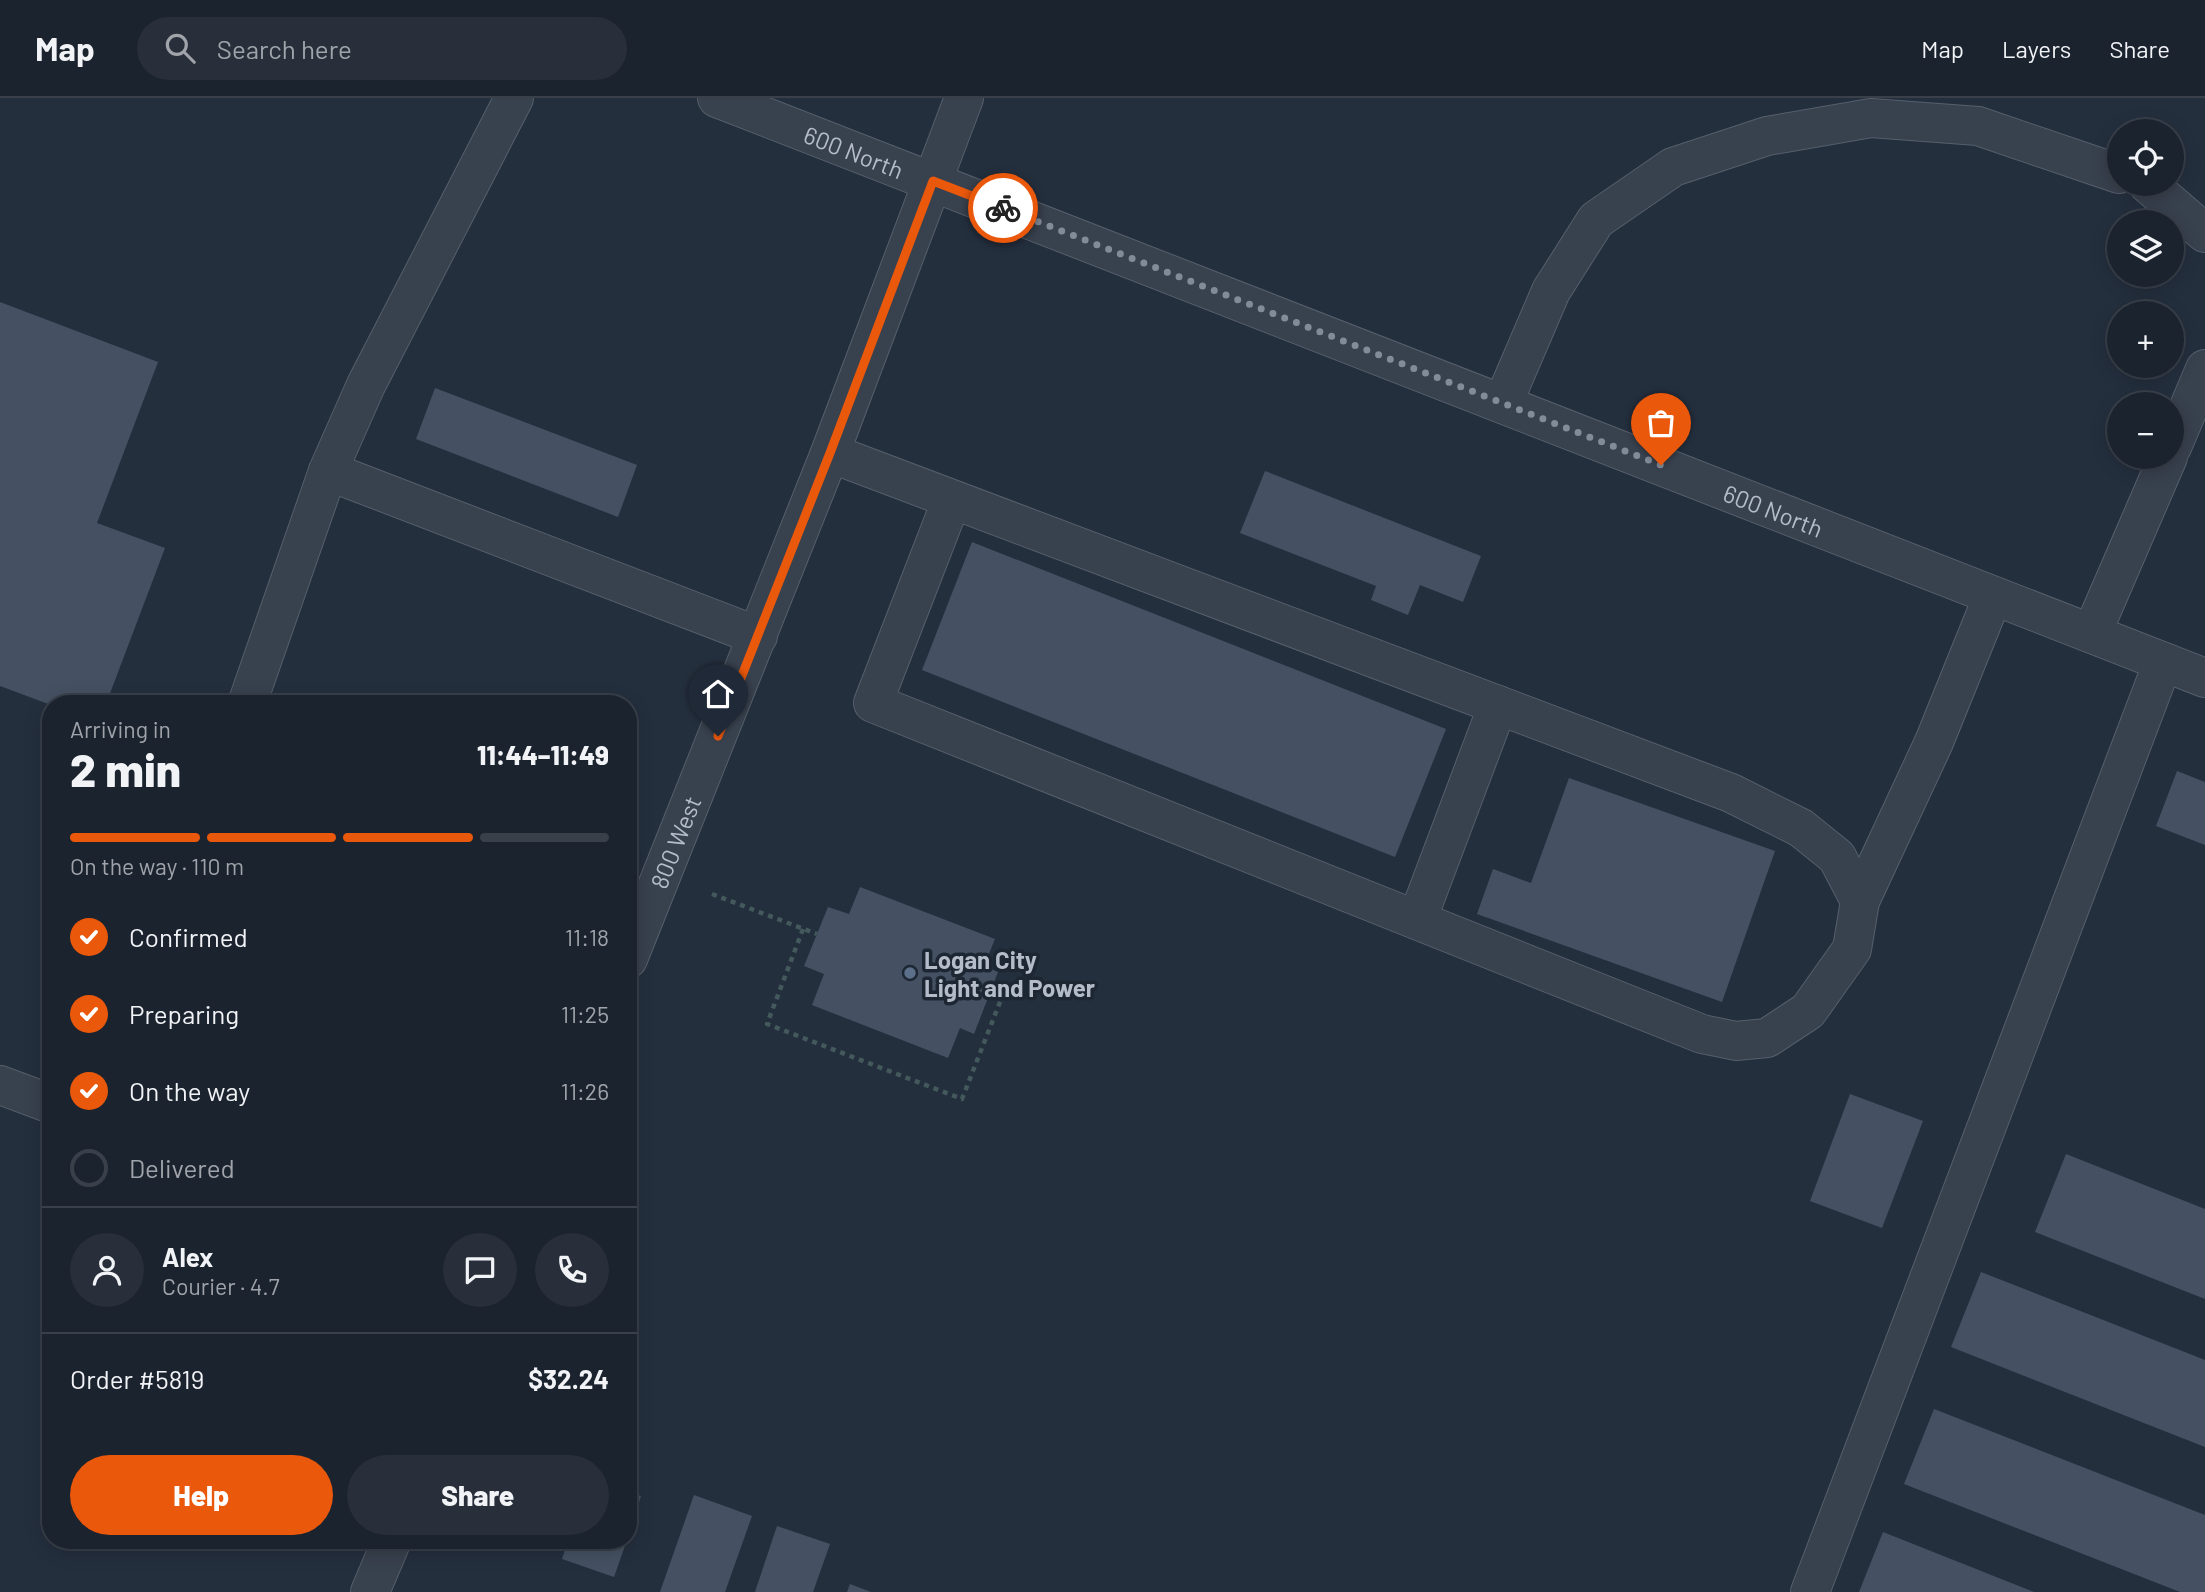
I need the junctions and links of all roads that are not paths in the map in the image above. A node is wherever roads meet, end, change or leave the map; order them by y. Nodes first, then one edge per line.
1 (514, 98) edge
2 (717, 98) edge
3 (964, 98) edge
4 (2107, 170) edge
5 (933, 181) junction
6 (2162, 196) edge
7 (2205, 233) edge
8 (2205, 369) edge
9 (1503, 403) junction
10 (2184, 419) edge
11 (830, 453) junction
12 (2163, 469) edge
13 (328, 471) junction
14 (952, 499) junction
15 (1993, 596) junction
16 (2092, 634) junction
17 (758, 636) junction
18 (2164, 662) junction
19 (2205, 678) edge
20 (250, 695) edge
21 (1498, 705) junction
22 (1860, 901) junction
23 (1417, 920) junction
24 (637, 937) edge
25 (0, 1085) edge
26 (42, 1101) edge
27 (388, 1549) edge
28 (373, 1591) edge
29 (1810, 1592) edge

1 - 13 street
2 - 5 street, 600 North
3 - 5 street, 800 West
4 - 9 street
5 - 9 street, 600 North
5 - 11 street, 800 West
6 - 7 street
8 - 10 street
9 - 15 street, 600 North
11 - 14 street
11 - 17 street, 800 West
12 - 16 street
13 - 17 street
13 - 20 street
14 - 21 street
14 - 23 street
15 - 16 street, 600 North
15 - 22 street
16 - 18 street, 600 North
17 - 24 street, 800 West
18 - 19 street, 600 North
18 - 29 street
21 - 22 street
21 - 23 street
22 - 23 street
25 - 26 street
27 - 28 street

